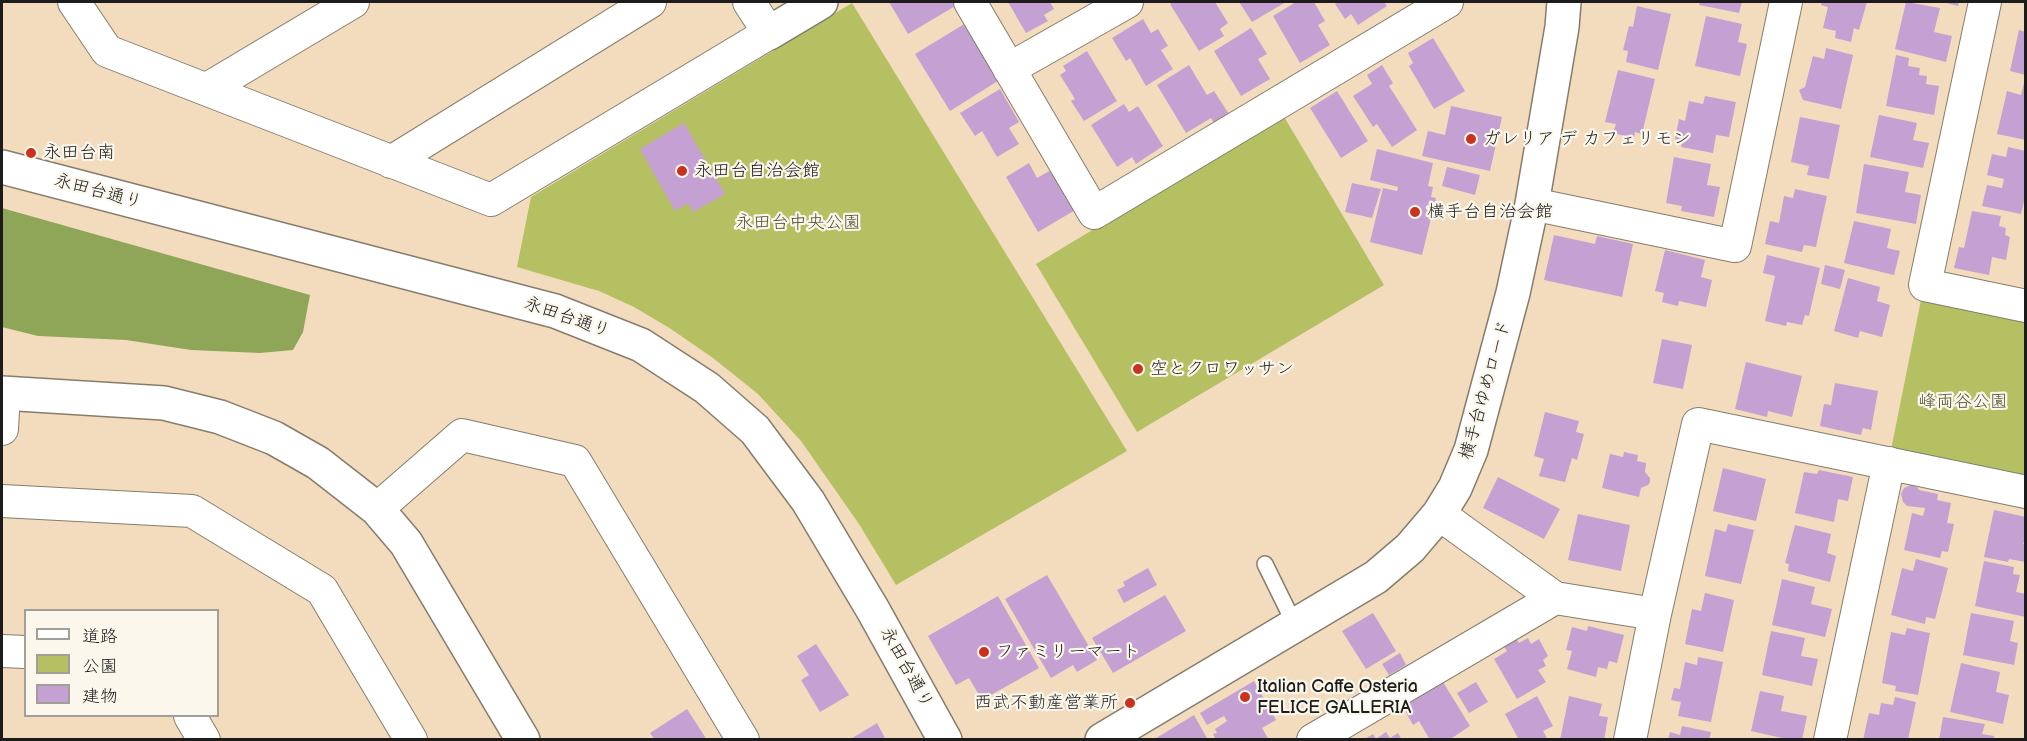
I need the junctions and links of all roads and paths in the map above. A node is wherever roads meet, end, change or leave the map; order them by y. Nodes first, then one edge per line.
1 (353, 2) edge
2 (650, 2) edge
3 (749, 2) edge
4 (821, 2) edge
5 (970, 2) edge
6 (1127, 2) edge
7 (1447, 2) edge
8 (1564, 2) edge
9 (1786, 2) edge
10 (1985, 2) edge
11 (78, 3) edge
12 (769, 33) junction
13 (1009, 69) junction
14 (207, 89) junction
15 (391, 162) junction
16 (2, 166) edge
17 (1532, 204) junction
18 (2025, 306) edge
19 (3, 393) edge
20 (2, 429) edge
21 (1889, 463) junction
22 (2025, 492) edge
23 (2, 501) edge
24 (377, 509) junction
25 (1439, 514) junction
26 (1265, 564) dead end
27 (1555, 598) junction
28 (1655, 614) junction
29 (1295, 625) junction
30 (2, 651) edge
31 (24, 652) edge
32 (191, 717) edge
33 (204, 740) edge
34 (411, 740) edge
35 (523, 740) edge
36 (743, 740) edge
37 (945, 740) edge
38 (1102, 740) edge
39 (1313, 740) edge
40 (1630, 740) edge
41 (1830, 740) edge

1 - 14 street
2 - 15 street
3 - 12 street
4 - 12 street
5 - 13 street
6 - 13 street
7 - 13 street
8 - 17 street, 横手台ゆめロード
9 - 17 street
10 - 18 street
11 - 14 street
12 - 15 street
14 - 15 street
16 - 37 street, 永田台通り
17 - 25 street, 横手台ゆめロード
19 - 20 street
19 - 24 street
21 - 22 street
21 - 28 street
21 - 41 street
23 - 34 street
24 - 35 street
24 - 36 street
25 - 27 street
25 - 29 street, 横手台ゆめロード
26 - 29 lane
27 - 28 street
27 - 39 street
28 - 40 street
29 - 38 street, 横手台ゆめロード
30 - 31 street
32 - 33 street

